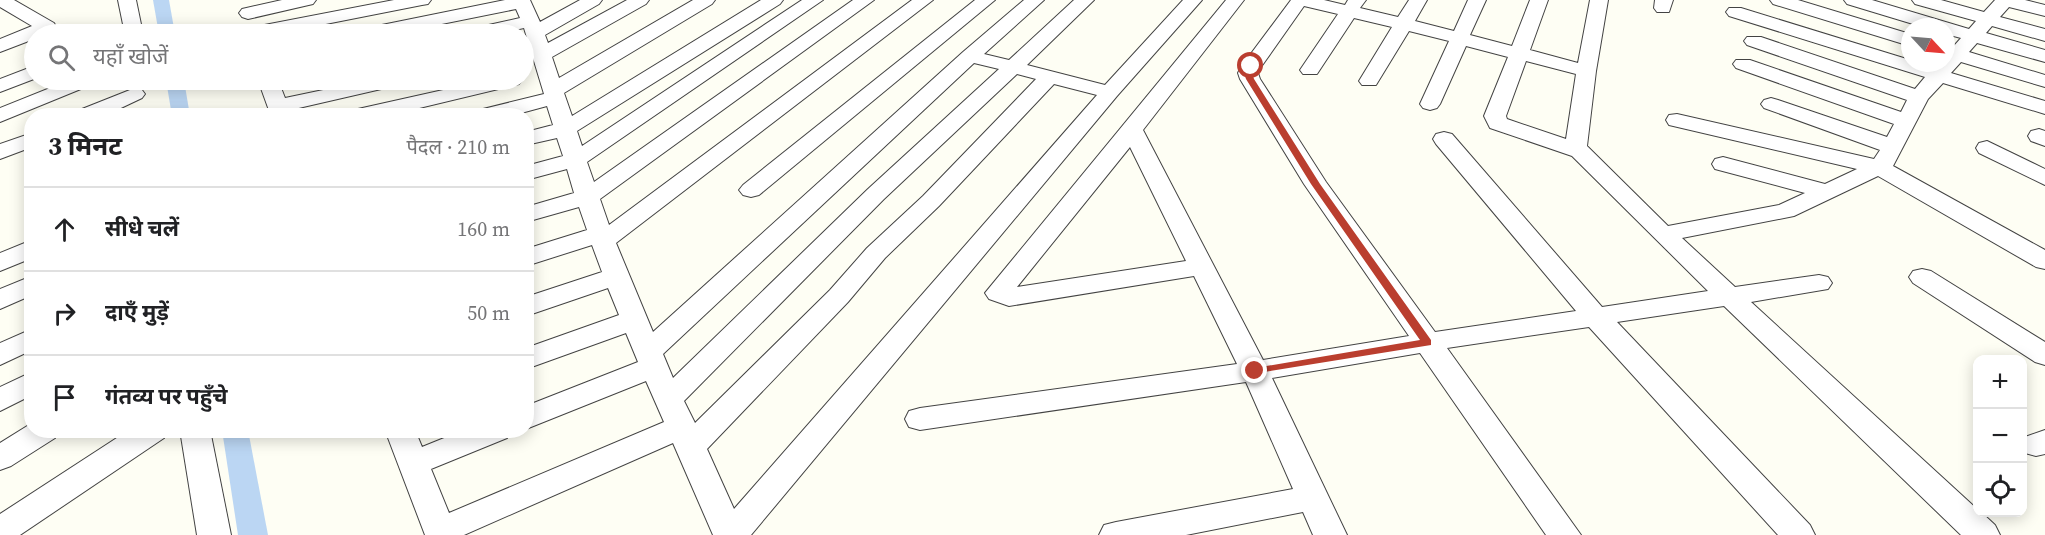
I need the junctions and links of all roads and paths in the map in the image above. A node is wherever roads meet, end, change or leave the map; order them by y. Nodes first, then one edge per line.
1 (1, 0) edge
2 (127, 0) edge
3 (307, 0) edge
4 (422, 0) edge
5 (593, 0) edge
6 (640, 0) edge
7 (706, 0) edge
8 (774, 0) edge
9 (814, 0) edge
10 (986, 0) edge
11 (1035, 0) edge
12 (1085, 0) edge
13 (1193, 0) edge
14 (1235, 0) edge
15 (1300, 0) edge
16 (1418, 0) edge
17 (1477, 0) edge
18 (1539, 0) edge
19 (1599, 0) edge
20 (1779, 0) edge
21 (1853, 0) edge
22 (1921, 0) edge
23 (2005, 0) edge
24 (860, 1) edge
25 (247, 6) edge
26 (916, 6) edge
27 (1354, 6) edge
28 (2045, 11) edge
29 (1735, 12) dead end
30 (1914, 18) edge
31 (1988, 18) junction
32 (43, 24) edge
33 (131, 24) edge
34 (252, 24) edge
35 (303, 24) edge
36 (1404, 24) junction
37 (1955, 30) edge
38 (2045, 34) edge
39 (24, 36) edge
40 (1972, 36) junction
41 (1901, 37) edge
42 (1461, 39) junction
43 (1754, 41) dead end
44 (534, 42) edge
45 (0, 46) edge
46 (1955, 50) edge
47 (1955, 54) edge
48 (1519, 55) junction
49 (970, 56) junction
50 (2045, 56) edge
51 (1743, 64) dead end
52 (1014, 68) junction
53 (1310, 70) dead end
54 (1586, 71) junction
55 (1939, 72) edge
56 (1937, 75) junction
57 (24, 76) edge
58 (1049, 77) junction
59 (1369, 81) dead end
60 (2045, 81) edge
61 (0, 86) edge
62 (62, 90) edge
63 (129, 90) edge
64 (135, 90) edge
65 (274, 90) edge
66 (359, 90) edge
67 (469, 90) edge
68 (501, 90) edge
69 (1110, 92) junction
70 (1919, 97) junction
71 (1430, 104) dead end
72 (1771, 104) dead end
73 (99, 108) edge
74 (138, 108) edge
75 (279, 108) edge
76 (291, 108) edge
77 (391, 108) edge
78 (489, 108) edge
79 (2045, 108) edge
80 (0, 116) edge
81 (1677, 120) dead end
82 (1906, 121) junction
83 (565, 129) junction
84 (1132, 130) junction
85 (534, 137) edge
86 (1444, 139) dead end
87 (24, 142) edge
88 (1893, 147) junction
89 (1576, 148) junction
90 (1987, 148) dead end
91 (0, 152) edge
92 (575, 160) junction
93 (1723, 164) dead end
94 (1879, 167) junction
95 (534, 171) edge
96 (2045, 178) edge
97 (751, 190) dead end
98 (1829, 192) junction
99 (587, 197) junction
100 (534, 213) edge
101 (1662, 234) junction
102 (602, 237) junction
103 (24, 252) edge
104 (534, 256) edge
105 (2045, 261) edge
106 (0, 263) edge
107 (1201, 267) junction
108 (616, 276) junction
109 (1922, 277) dead end
110 (1819, 283) dead end
111 (24, 288) edge
112 (1731, 297) junction
113 (0, 300) edge
114 (534, 304) edge
115 (1595, 316) junction
116 (633, 320) junction
117 (24, 342) edge
118 (1428, 342) junction
119 (0, 355) edge
120 (2045, 355) edge
121 (534, 356) edge
122 (652, 359) junction
123 (1255, 371) junction
124 (24, 386) edge
125 (669, 399) junction
126 (0, 400) edge
127 (534, 414) edge
128 (920, 419) dead end
129 (686, 437) junction
130 (31, 438) edge
131 (141, 438) edge
132 (196, 438) edge
133 (403, 438) edge
134 (476, 438) edge
135 (0, 458) edge
136 (413, 464) junction
137 (1312, 498) junction
138 (0, 531) edge
139 (441, 533) edge
140 (214, 535) edge
141 (731, 535) edge
142 (1116, 535) edge
143 (1330, 535) edge
144 (1564, 535) edge
145 (1798, 535) edge
146 (1983, 535) edge

1 - 32 street
2 - 33 street
3 - 25 street
4 - 35 street
5 - 44 street
6 - 44 street
7 - 44 street
8 - 83 street
9 - 92 street
10 - 97 street
11 - 49 street
12 - 52 street
13 - 69 street
14 - 84 street
15 - 27 street
15 - 118 street
16 - 36 street
17 - 42 street
18 - 48 street
19 - 54 street
20 - 41 street
21 - 30 street
22 - 31 street
23 - 28 street
23 - 31 street
24 - 26 street
24 - 99 street
25 - 34 street
26 - 102 street
27 - 36 street
27 - 53 street
29 - 56 street
31 - 38 street
31 - 40 street
36 - 42 street
36 - 59 street
37 - 40 street
39 - 45 street
40 - 46 street
40 - 50 street
42 - 48 street
42 - 71 street
43 - 70 street
44 - 83 street
47 - 60 street
48 - 54 street
48 - 89 street
49 - 52 street
49 - 122 street
51 - 82 street
52 - 58 street
52 - 125 street
54 - 89 street
55 - 56 street
56 - 70 street
56 - 79 street
57 - 61 street
58 - 69 street
58 - 129 street
62 - 80 street
63 - 73 street
64 - 74 street
65 - 75 street
66 - 76 street
67 - 77 street
68 - 78 street
69 - 141 street
70 - 82 street
72 - 88 street
81 - 94 street
82 - 88 street
83 - 85 street
83 - 92 street
84 - 107 street
84 - 107 street
86 - 115 street
87 - 91 street
88 - 94 street
89 - 101 street
90 - 96 street
92 - 95 street
92 - 99 street
93 - 98 street
94 - 98 street
94 - 105 street
98 - 101 street
99 - 100 street
99 - 102 street
101 - 112 street
102 - 104 street
102 - 108 street
103 - 106 street
107 - 123 street
108 - 114 street
108 - 116 street
109 - 120 street
110 - 112 street
111 - 113 street
112 - 115 street
112 - 146 street
115 - 118 street
115 - 145 street
116 - 121 street
116 - 122 street
117 - 119 street
118 - 123 street
118 - 144 street
122 - 125 street
122 - 127 street
123 - 128 street
123 - 137 street
124 - 126 street
125 - 129 street
129 - 139 street
129 - 141 street
130 - 135 street
131 - 138 street
132 - 140 street
133 - 136 street
134 - 136 street
136 - 139 street
137 - 142 street
137 - 143 street

